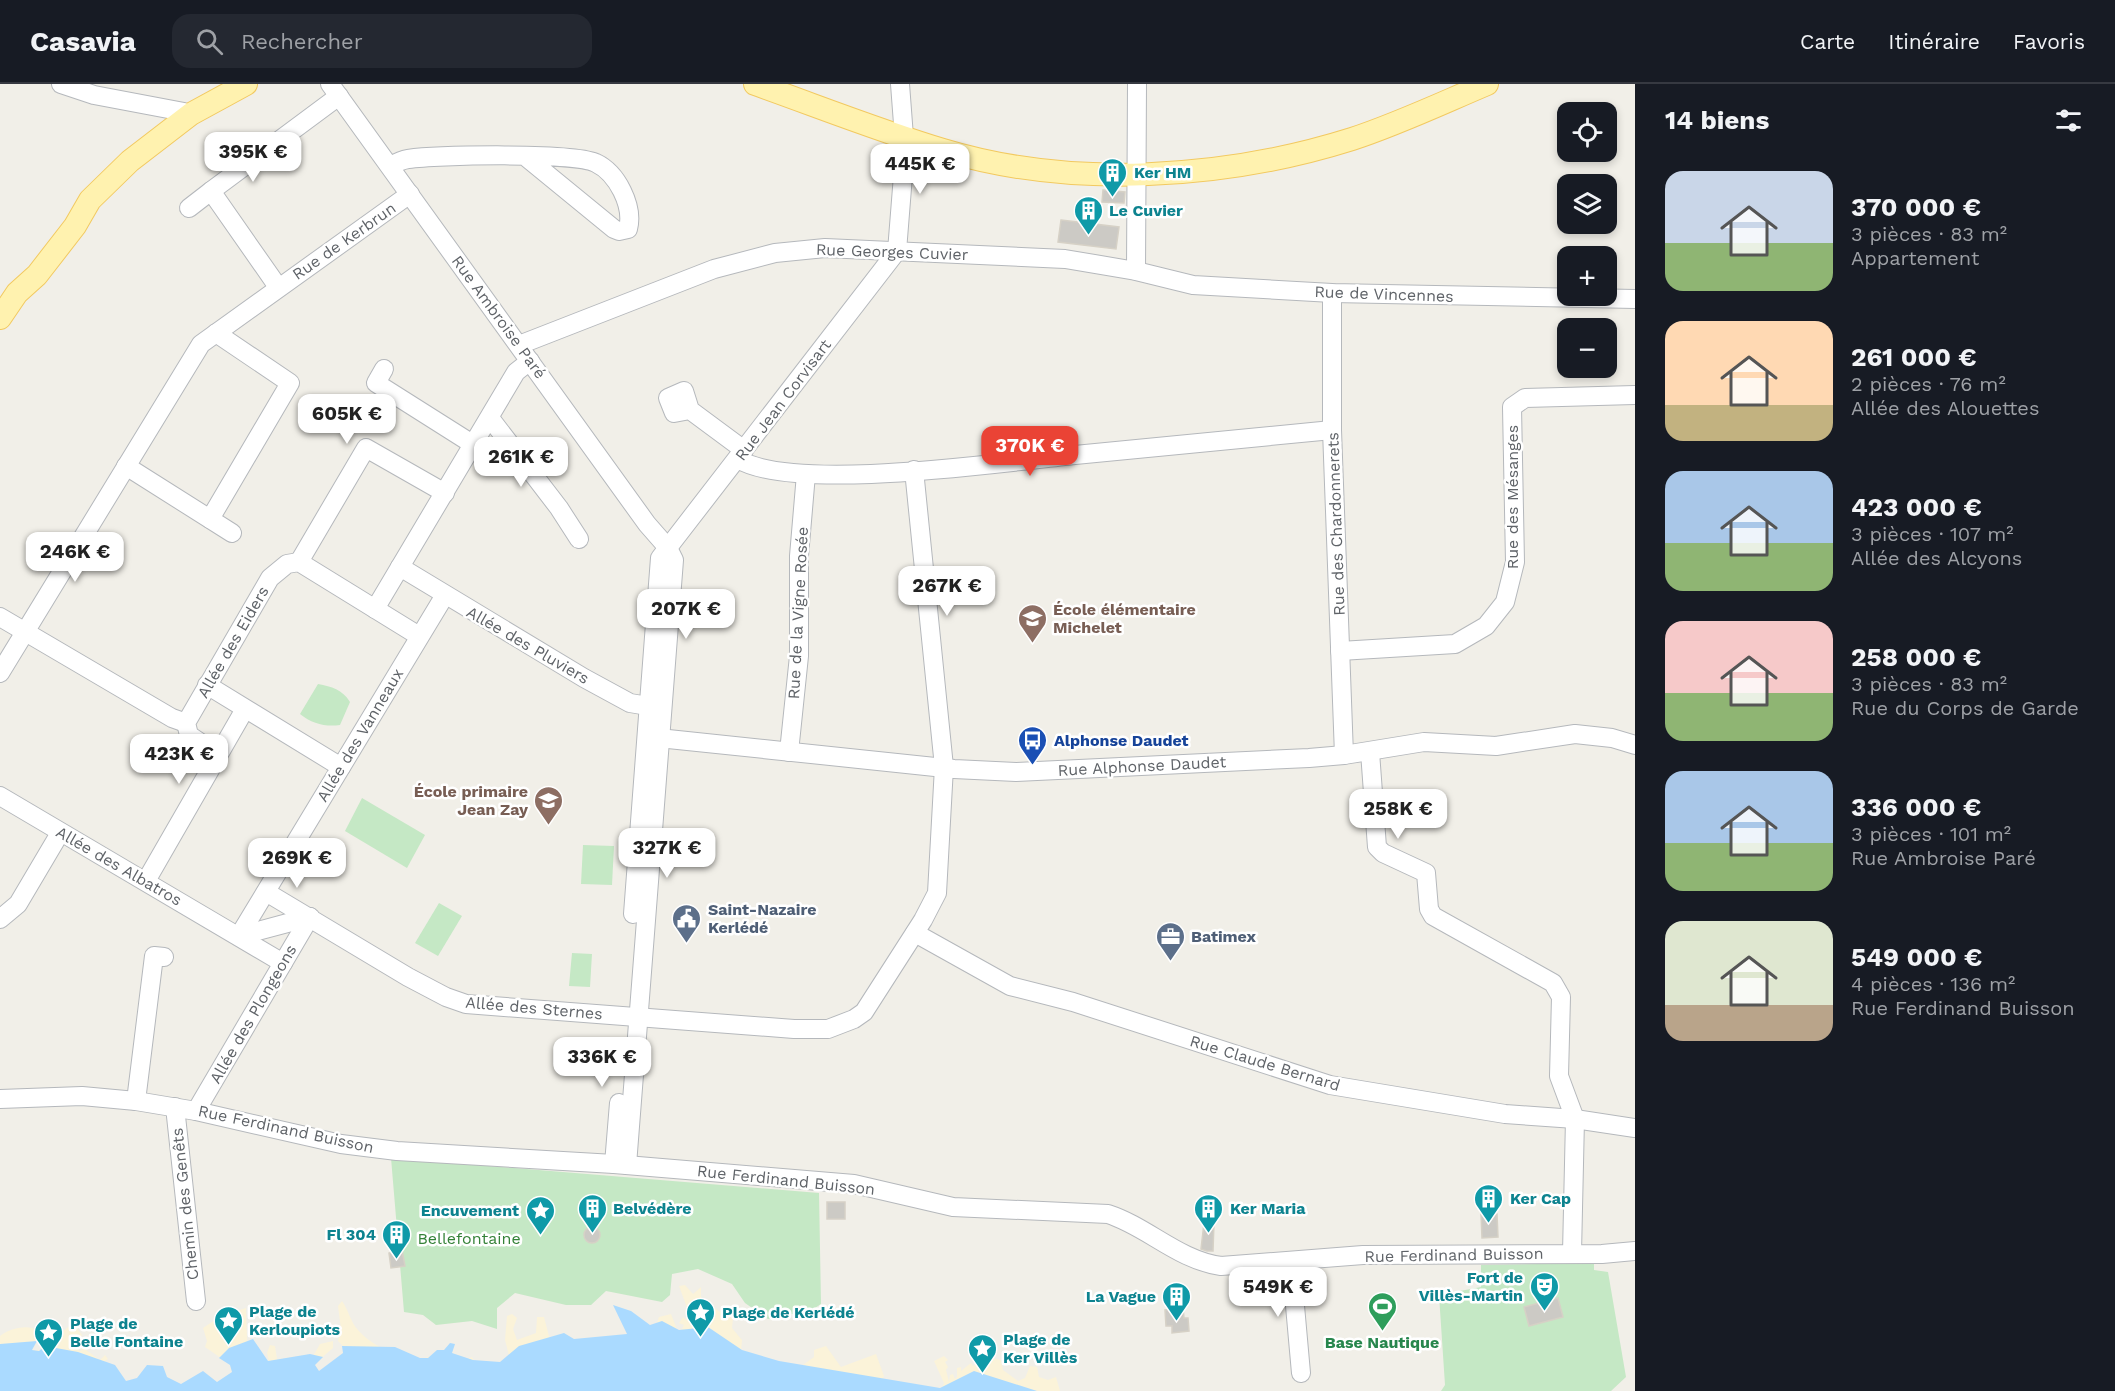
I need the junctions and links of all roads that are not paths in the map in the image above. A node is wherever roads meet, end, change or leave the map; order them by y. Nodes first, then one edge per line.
1 (62, 84) edge
2 (224, 84) edge
3 (246, 84) edge
4 (755, 84) edge
5 (900, 84) edge
6 (1137, 84) edge
7 (1486, 84) edge
8 (335, 90) edge
9 (184, 112) junction
10 (905, 137) junction
11 (526, 157) junction
12 (391, 166) junction
13 (1137, 174) junction
14 (211, 191) junction
15 (410, 194) junction
16 (189, 208) dead end
17 (897, 251) junction
18 (1136, 271) junction
19 (278, 287) junction
20 (1332, 293) junction
21 (1635, 299) edge
22 (0, 310) edge
23 (0, 318) edge
24 (216, 333) junction
25 (519, 345) junction
26 (530, 361) junction
27 (384, 369) dead end
28 (1635, 396) edge
29 (690, 410) dead end
30 (490, 418) junction
31 (1332, 430) junction
32 (474, 445) junction
33 (741, 454) junction
34 (126, 466) junction
35 (914, 470) junction
36 (806, 474) junction
37 (445, 494) junction
38 (210, 519) junction
39 (232, 532) dead end
40 (579, 538) dead end
41 (668, 548) junction
42 (299, 562) junction
43 (400, 567) junction
44 (445, 595) junction
45 (375, 609) junction
46 (0, 617) edge
47 (26, 632) junction
48 (419, 636) junction
49 (1340, 651) junction
50 (0, 673) edge
51 (207, 685) junction
52 (655, 708) junction
53 (245, 709) junction
54 (186, 723) junction
55 (653, 738) junction
56 (1635, 746) edge
57 (789, 752) junction
58 (1370, 752) junction
59 (218, 754) junction
60 (1344, 755) junction
61 (341, 767) junction
62 (944, 767) junction
63 (0, 796) edge
64 (60, 832) junction
65 (146, 881) junction
66 (266, 892) junction
67 (310, 917) junction
68 (0, 919) edge
69 (915, 933) junction
70 (239, 936) junction
71 (164, 957) dead end
72 (283, 963) junction
73 (631, 1016) junction
74 (0, 1099) edge
75 (136, 1101) junction
76 (175, 1107) junction
77 (196, 1111) junction
78 (1575, 1119) junction
79 (1635, 1128) edge
80 (620, 1164) junction
81 (1635, 1251) edge
82 (1572, 1253) junction
83 (1291, 1261) junction
84 (196, 1301) dead end
85 (1301, 1373) dead end

1 - 9 street
2 - 9 main road
3 - 23 main road
4 - 10 main road
5 - 10 street
6 - 13 street
7 - 13 main road
8 - 12 street, Rue Ambroise Paré
8 - 14 street
9 - 22 main road
10 - 13 main road
10 - 17 street
11 - 11 street
11 - 12 street
12 - 15 street, Rue Ambroise Paré
13 - 18 street
14 - 16 street
14 - 19 street, Rue de Kerbrun
15 - 19 street, Rue de Kerbrun
15 - 25 street, Rue Ambroise Paré
17 - 18 street, Rue Georges Cuvier
17 - 25 street, Rue Georges Cuvier
17 - 33 street, Rue Jean Corvisart
18 - 20 street, Rue de Vincennes
19 - 24 street, Rue de Kerbrun
20 - 21 street, Rue de Vincennes
20 - 31 street, Rue des Chardonnerets
24 - 34 street, Rue de Kerbrun
24 - 38 street
25 - 26 street, Rue Ambroise Paré
26 - 30 street
26 - 41 street, Rue Ambroise Paré
27 - 32 street
28 - 49 street, Rue des Mésanges
29 - 33 street
30 - 32 street
30 - 40 street
31 - 35 street
31 - 49 street, Rue des Chardonnerets
32 - 37 street
33 - 36 street
33 - 41 street, Rue Jean Corvisart
34 - 38 street
34 - 47 street, Rue de Kerbrun
35 - 36 street
35 - 62 street, Allée des Sternes
36 - 57 street, Rue de la Vigne Rosée
37 - 42 street
37 - 43 street
38 - 39 street
41 - 52 street
42 - 45 street
42 - 51 street, Allée des Eiders
43 - 44 street, Allée des Pluviers
43 - 45 street
44 - 48 street, Allée des Vanneaux
44 - 52 street, Allée des Pluviers
45 - 48 street
46 - 47 street
47 - 50 street, Rue de Kerbrun
47 - 54 street
48 - 61 street, Allée des Vanneaux
49 - 60 street, Rue des Chardonnerets
51 - 53 street
51 - 54 street, Allée des Eiders
52 - 55 street
53 - 59 street
53 - 61 street
54 - 59 street
55 - 57 street, Rue Alphonse Daudet
55 - 73 street
56 - 58 street, Rue Alphonse Daudet
57 - 62 street, Rue Alphonse Daudet
58 - 60 street, Rue Alphonse Daudet
58 - 78 street
59 - 65 street
60 - 62 street, Rue Alphonse Daudet
61 - 66 street, Allée des Vanneaux
62 - 69 street, Allée des Sternes
63 - 64 street, Allée des Albatros
64 - 65 street, Allée des Albatros
64 - 68 street
65 - 70 street, Allée des Albatros
66 - 67 street, Allée des Sternes
66 - 70 street, Allée des Vanneaux
67 - 70 street
67 - 72 street, Allée des Plongeons
67 - 73 street, Allée des Sternes
69 - 73 street, Allée des Sternes
69 - 78 street, Rue Claude Bernard
70 - 72 street, Allée des Albatros
71 - 75 street
72 - 77 street, Allée des Plongeons
73 - 80 street
74 - 75 street, Rue Ferdinand Buisson
75 - 76 street, Rue Ferdinand Buisson
76 - 77 street, Rue Ferdinand Buisson
76 - 84 street, Chemin des Genêts
77 - 80 street, Rue Ferdinand Buisson
78 - 79 street, Rue Claude Bernard
78 - 82 street
80 - 83 street, Rue Ferdinand Buisson
81 - 82 street, Rue Ferdinand Buisson
82 - 83 street, Rue Ferdinand Buisson
83 - 85 street

